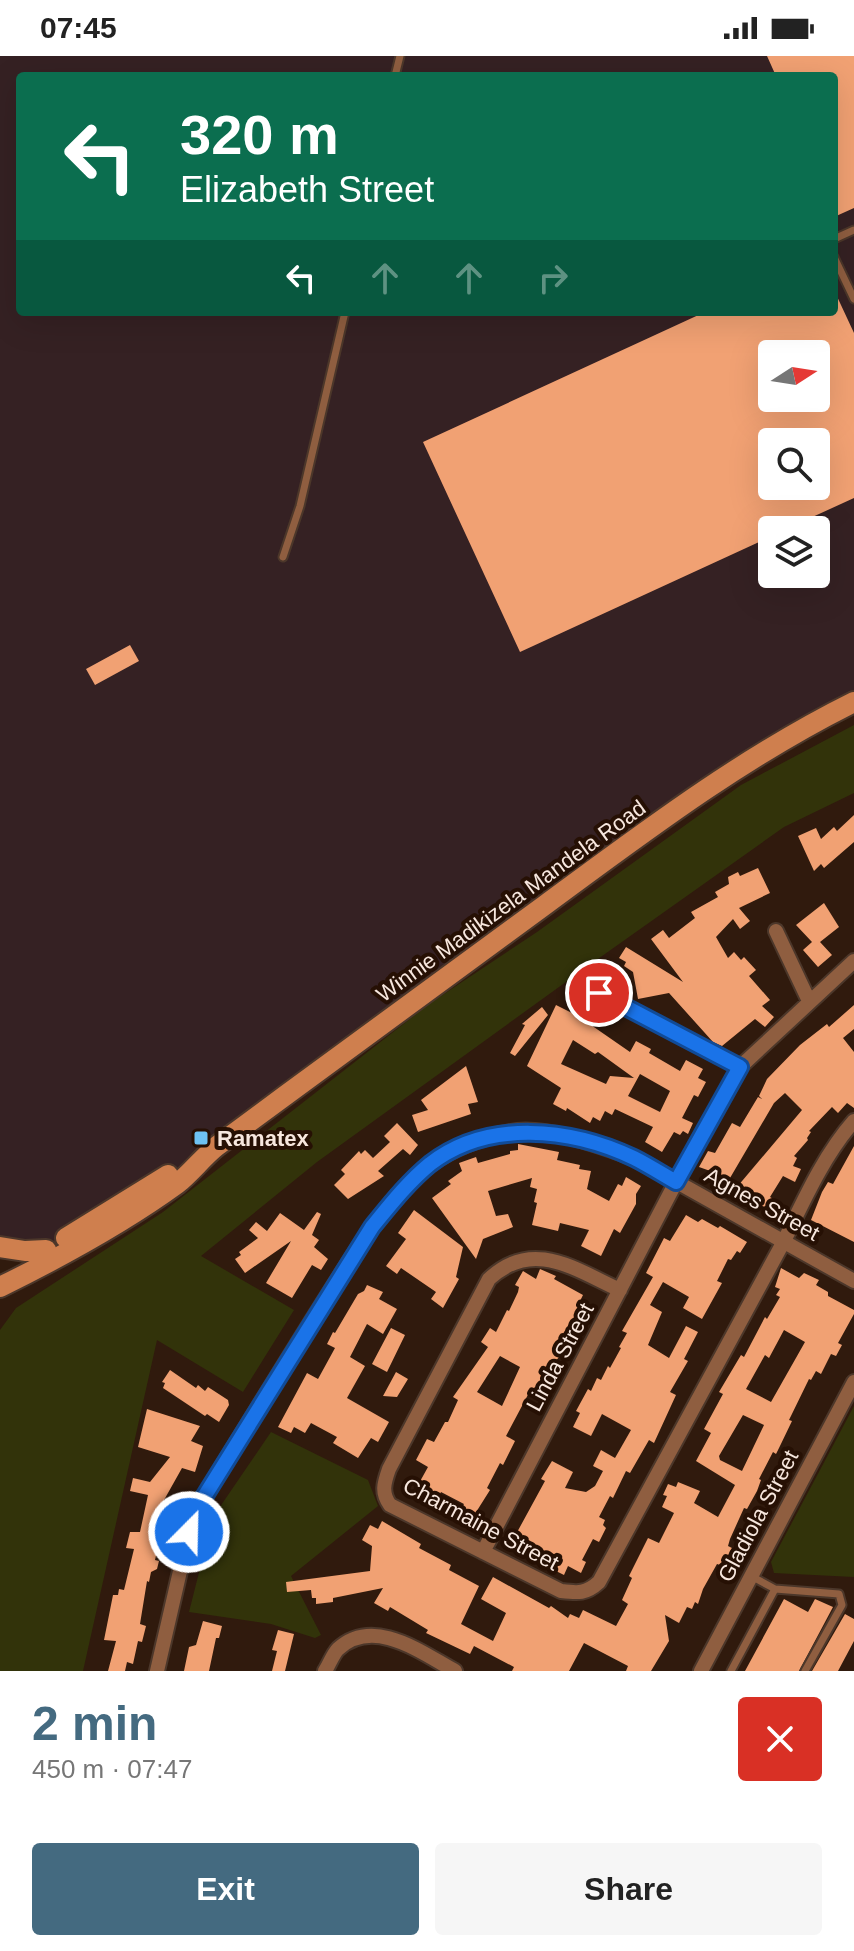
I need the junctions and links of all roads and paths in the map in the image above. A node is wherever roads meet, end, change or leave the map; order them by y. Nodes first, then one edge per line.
1 (838, 265) edge
2 (854, 299) edge
3 (344, 316) edge
4 (283, 557) dead end
5 (854, 702) edge
6 (776, 931) dead end
7 (854, 961) edge
8 (599, 993) dead end
9 (809, 1001) junction
10 (740, 1067) junction
11 (854, 1121) edge
12 (676, 1182) junction
13 (784, 1241) junction
14 (0, 1247) edge
15 (46, 1257) junction
16 (0, 1274) edge
17 (854, 1281) edge
18 (0, 1287) edge
19 (620, 1290) junction
20 (0, 1299) edge
21 (854, 1382) edge
22 (483, 1552) junction
23 (751, 1576) junction
24 (775, 1589) junction
25 (157, 1671) edge
26 (325, 1671) edge
27 (455, 1671) edge
28 (701, 1671) edge
29 (731, 1671) edge
30 (805, 1671) edge

1 - 2 lane
3 - 4 lane
5 - 15 main road, Winnie Madikizela Mandela Road
6 - 9 street
7 - 9 street, Linda Street
8 - 10 street
9 - 10 street, Linda Street
10 - 12 street, Linda Street
11 - 13 street, Charmaine Street
12 - 13 street, Agnes Street
12 - 19 street, Linda Street
12 - 25 street, Agnes Street
13 - 17 street, Agnes Street
13 - 22 street, Charmaine Street
14 - 15 main road
15 - 16 main road, Winnie Madikizela Mandela Road
15 - 18 main road, Winnie Madikizela Mandela Road
15 - 20 main road
19 - 22 street, Linda Street
19 - 22 street, Charmaine Street
21 - 23 street, Gladiola Street
23 - 24 lane
23 - 28 street, Gladiola Street
24 - 29 lane
24 - 30 lane
26 - 27 street

